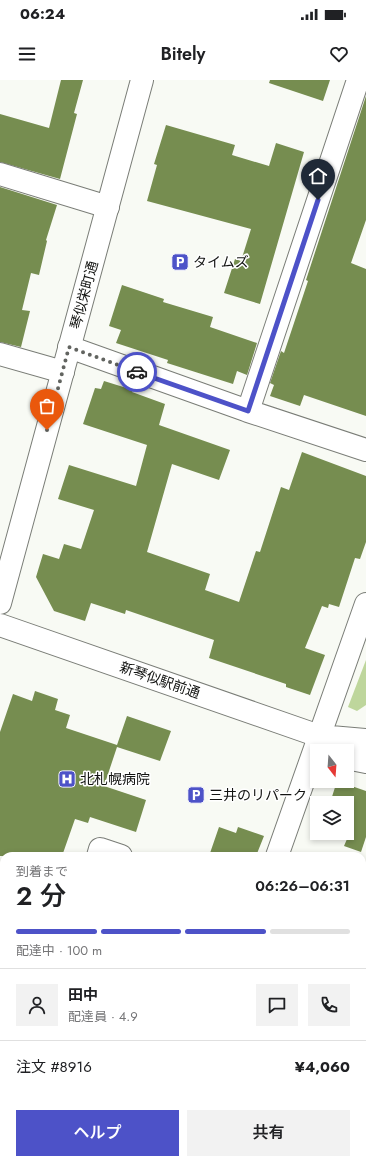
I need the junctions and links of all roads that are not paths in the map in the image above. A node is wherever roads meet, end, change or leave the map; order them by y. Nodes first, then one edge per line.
1 (142, 80) edge
2 (358, 80) edge
3 (0, 174) edge
4 (108, 206) junction
5 (69, 347) junction
6 (0, 354) edge
7 (63, 372) junction
8 (248, 411) junction
9 (366, 450) edge
10 (0, 603) edge
11 (366, 604) edge
12 (0, 625) edge
13 (319, 736) junction
14 (366, 740) edge
15 (332, 744) edge
16 (354, 759) edge
17 (366, 762) edge
18 (99, 852) edge
19 (109, 852) edge
20 (278, 852) edge

1 - 4 street, 琴似栄町通
2 - 8 street
3 - 4 street
4 - 5 street, 琴似栄町通
5 - 7 street, 琴似栄町通
5 - 8 street
6 - 7 street
7 - 10 street, 琴似栄町通
8 - 9 street
11 - 13 street
12 - 13 street, 新琴似駅前通
13 - 14 street
13 - 15 street
13 - 20 street
16 - 17 street
18 - 19 street

